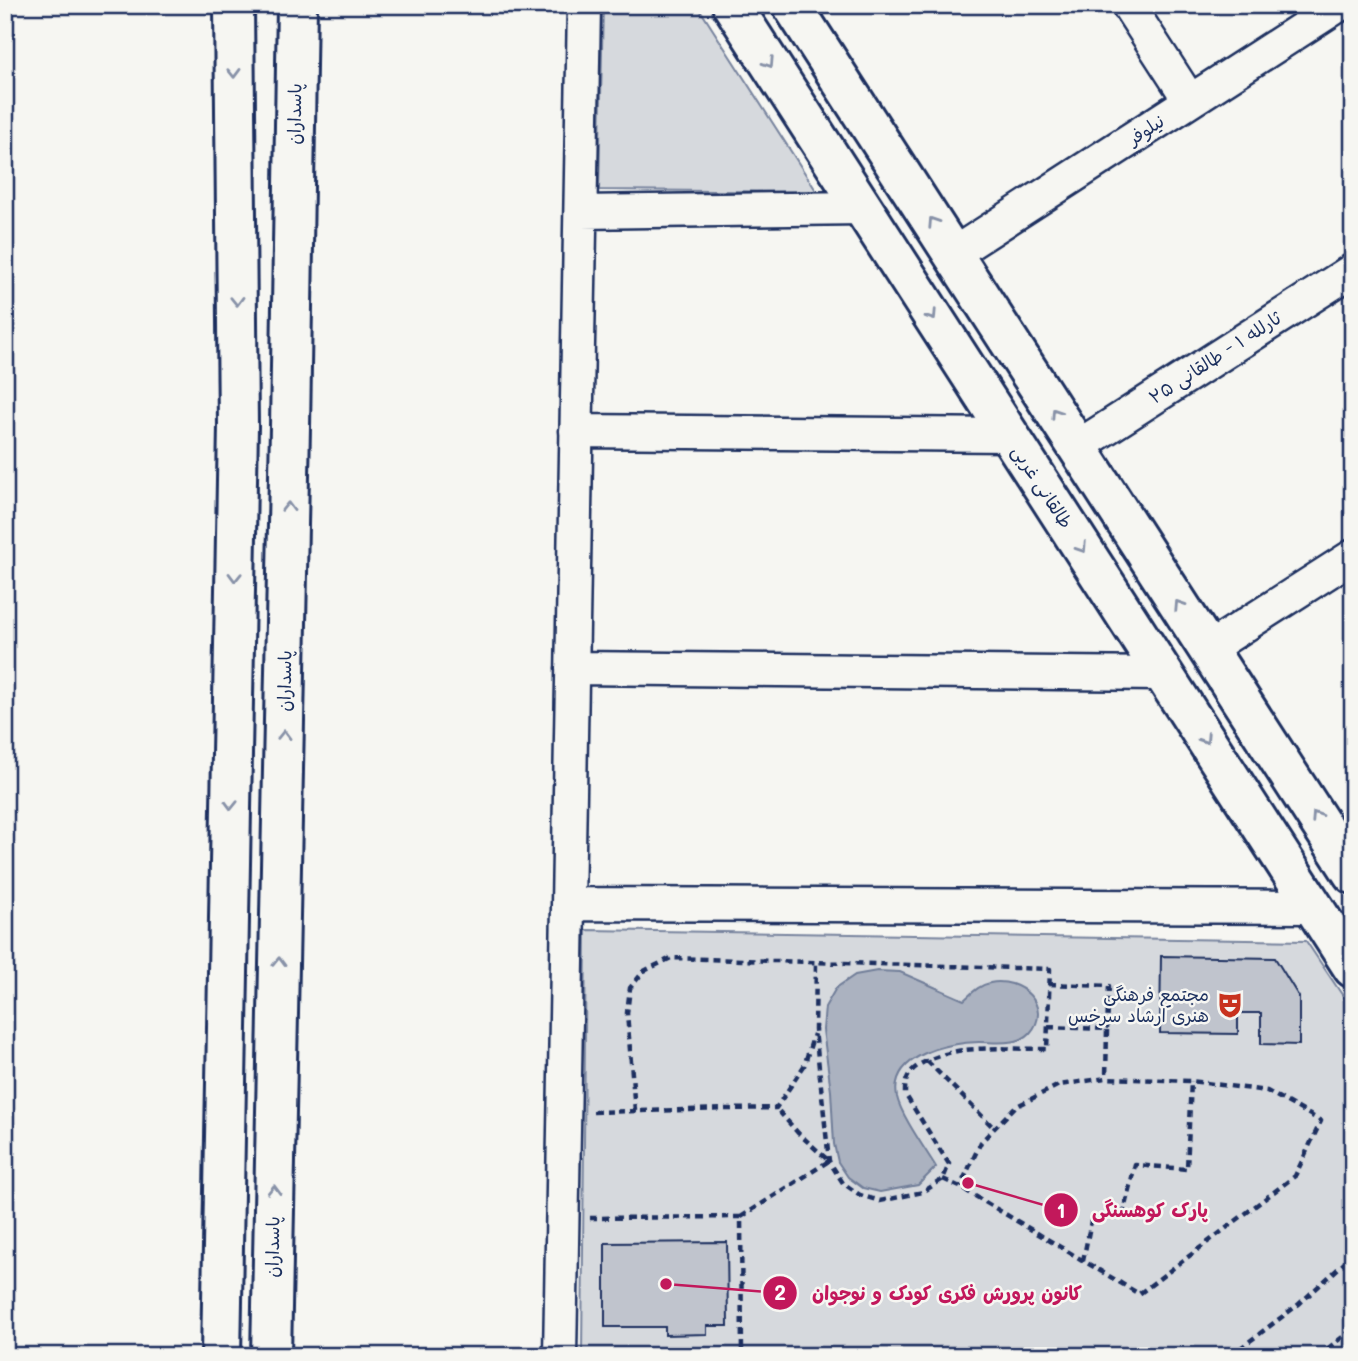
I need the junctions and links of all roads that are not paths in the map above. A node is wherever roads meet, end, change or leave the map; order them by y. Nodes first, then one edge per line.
1 (234, 5) edge
2 (297, 5) edge
3 (584, 5) edge
4 (732, 5) edge
5 (792, 5) edge
6 (1128, 5) edge
7 (1339, 5) edge
8 (1190, 101) junction
9 (862, 208) junction
10 (581, 212) junction
11 (953, 254) junction
12 (1353, 270) edge
13 (910, 282) junction
14 (238, 426) junction
15 (290, 427) junction
16 (576, 431) junction
17 (1009, 435) junction
18 (1077, 447) junction
19 (1353, 556) edge
20 (1208, 649) junction
21 (572, 668) junction
22 (1163, 674) junction
23 (1347, 854) edge
24 (568, 904) junction
25 (1313, 907) junction
26 (1353, 968) edge
27 (221, 1356) edge
28 (271, 1356) edge
29 (560, 1356) edge

1 -> 14 main road
2 - 15 main road, پاسداران
3 - 10 street
4 -> 9 main road, طالقانی غربی
11 -> 5 main road
6 - 8 street
7 - 8 street, نیلوفر
8 - 11 street, نیلوفر
9 - 10 street
9 - 13 main road, طالقانی غربی
10 - 16 street
11 - 13 main road
18 -> 11 main road
12 - 18 street, ثارلله ۱ - طالقانی ۲۵
13 -> 17 main road, طالقانی غربی
14 - 15 main road
14 -> 27 main road
28 -> 15 main road, پاسداران
16 - 17 street
16 - 21 street
17 -> 22 main road, طالقانی غربی
20 -> 18 main road
19 - 20 street
23 -> 20 main road
21 - 22 street
21 - 24 street
22 -> 25 main road, طالقانی غربی
24 - 25 street
24 - 29 street
25 - 26 main road, طالقانی غربی

